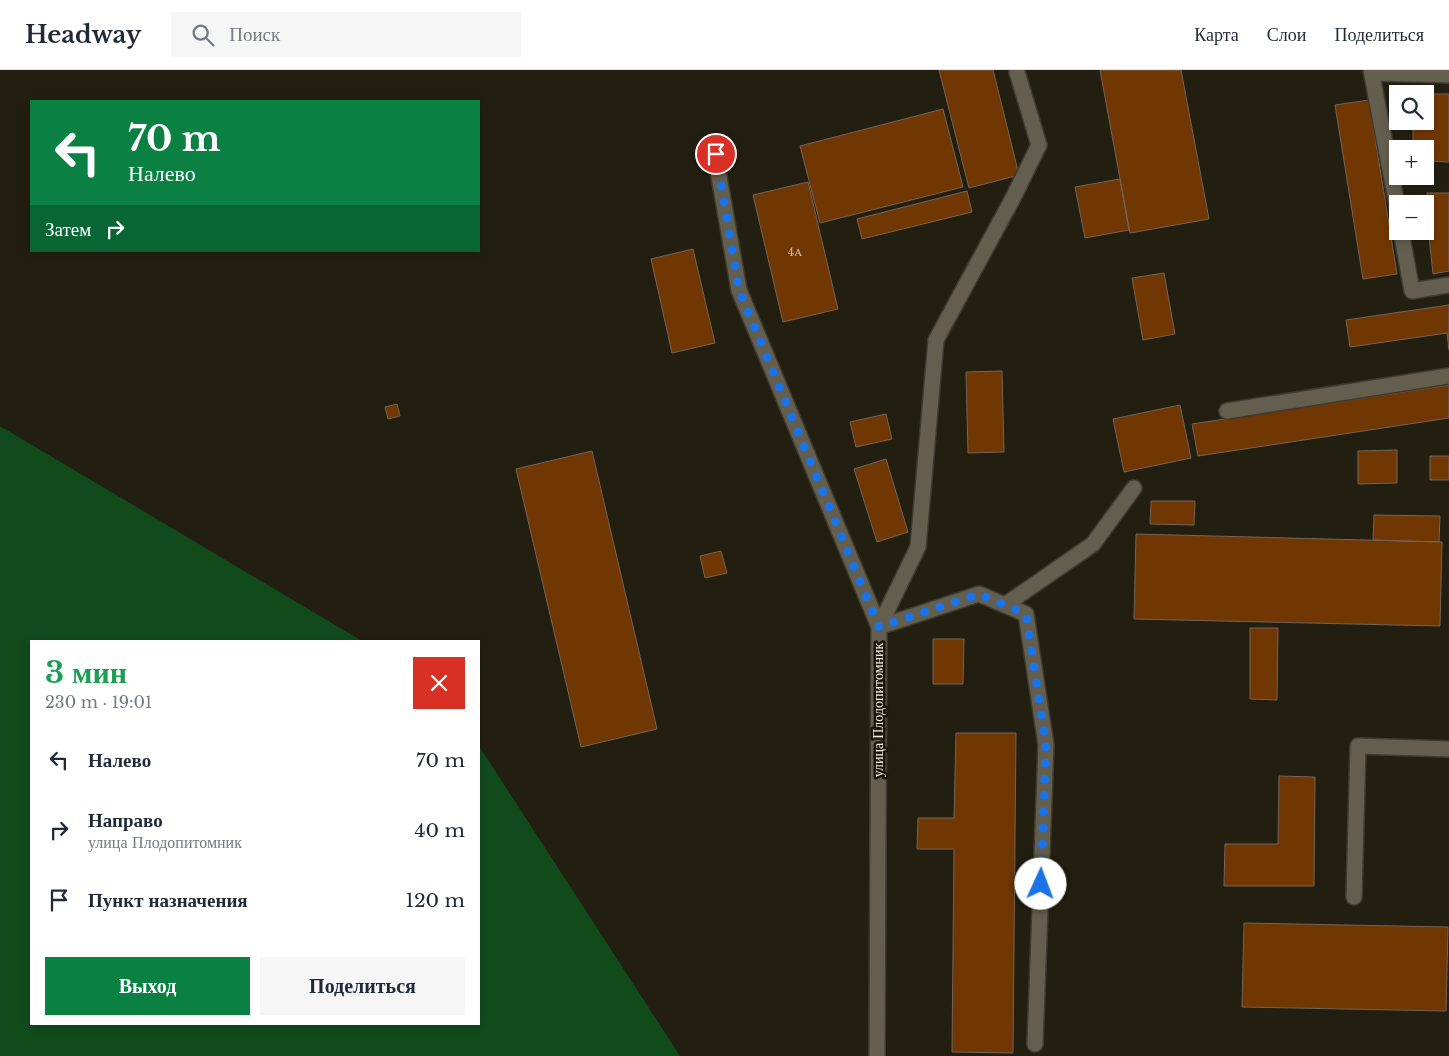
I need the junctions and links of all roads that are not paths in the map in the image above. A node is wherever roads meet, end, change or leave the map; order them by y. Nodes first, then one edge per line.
1 (1372, 71) edge
2 (1018, 72) dead end
3 (1449, 75) edge
4 (716, 154) dead end
5 (1395, 195) edge
6 (1403, 240) edge
7 (1449, 285) edge
8 (1449, 376) edge
9 (1227, 411) dead end
10 (1134, 488) dead end
11 (1005, 605) junction
12 (879, 627) junction
13 (1449, 750) edge
14 (1354, 897) dead end
15 (1035, 1044) dead end
16 (877, 1056) edge

1 - 3 street
1 - 5 street
2 - 12 street
4 - 12 street, улица Плодопитомник
6 - 7 street
8 - 9 street
10 - 11 street
11 - 12 street
11 - 15 street
12 - 16 street, улица Плодопитомник
13 - 14 street

